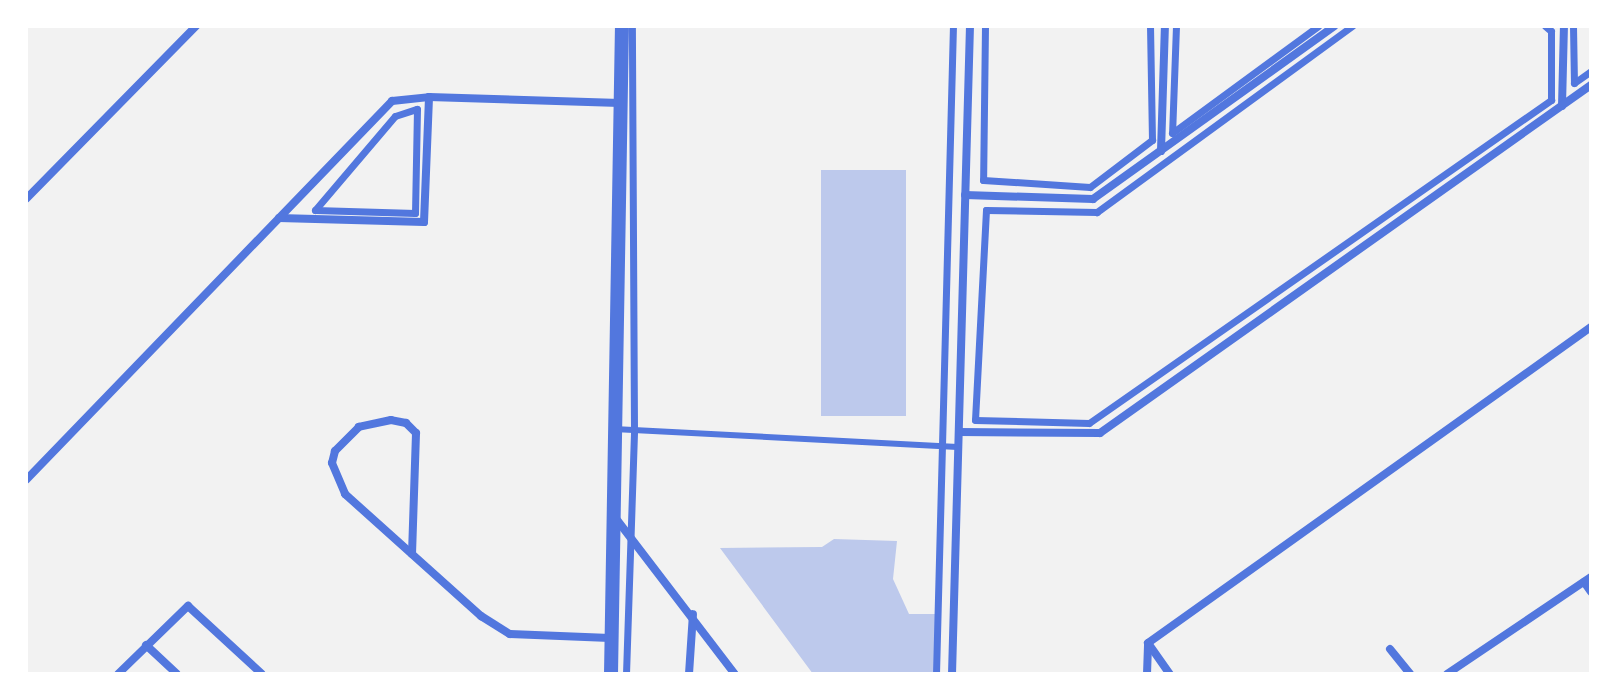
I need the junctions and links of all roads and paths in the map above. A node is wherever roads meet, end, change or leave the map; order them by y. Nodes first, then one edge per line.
1 (196, 26) edge
2 (622, 26) edge
3 (632, 26) edge
4 (953, 26) edge
5 (970, 26) edge
6 (985, 26) edge
7 (1150, 26) edge
8 (1165, 26) edge
9 (1176, 26) edge
10 (1318, 26) edge
11 (1335, 26) edge
12 (1352, 26) edge
13 (1545, 26) edge
14 (1564, 26) edge
15 (1573, 26) edge
16 (1591, 71) edge
17 (1591, 85) edge
18 (429, 97) junction
19 (620, 103) junction
20 (1562, 106) junction
21 (417, 109) joint
22 (1161, 151) junction
23 (965, 195) junction
24 (26, 199) edge
25 (279, 218) junction
26 (1591, 327) edge
27 (614, 429) junction
28 (634, 430) junction
29 (959, 432) junction
30 (940, 446) junction
31 (958, 447) junction
32 (26, 480) edge
33 (613, 515) junction
34 (628, 529) junction
35 (412, 554) junction
36 (1587, 579) edge
37 (1591, 592) edge
38 (693, 613) junction
39 (610, 638) junction
40 (1148, 643) junction
41 (146, 645) junction
42 (1390, 649) dead end
43 (118, 674) edge
44 (177, 674) edge
45 (262, 674) edge
46 (611, 674) edge
47 (626, 674) edge
48 (689, 674) edge
49 (735, 674) edge
50 (936, 674) edge
51 (952, 674) edge
52 (1147, 674) edge
53 (1170, 674) edge
54 (1410, 674) edge
55 (1447, 674) edge

1 - 24 street
2 - 19 street
3 - 28 street
4 - 30 street
5 - 23 street
6 - 7 street
8 - 22 street
9 - 10 street
11 - 22 street
12 - 13 street
14 - 20 street
15 - 16 street
17 - 20 street
18 - 19 street
18 - 25 street
18 - 25 street
19 - 27 street
20 - 29 street
21 - 21 street
22 - 23 street
23 - 29 street
25 - 32 street
26 - 40 street
27 - 28 lane
27 - 33 street
28 - 30 lane
28 - 34 street
29 - 31 street
30 - 31 lane
30 - 50 street
31 - 51 street
33 - 34 street
33 - 39 street
34 - 38 street
34 - 47 street
35 - 35 street
35 - 39 street
36 - 37 street
36 - 55 street
38 - 48 street
38 - 49 street
39 - 46 street
40 - 52 street
40 - 53 street
41 - 43 street
41 - 44 street
41 - 45 street
42 - 54 street

